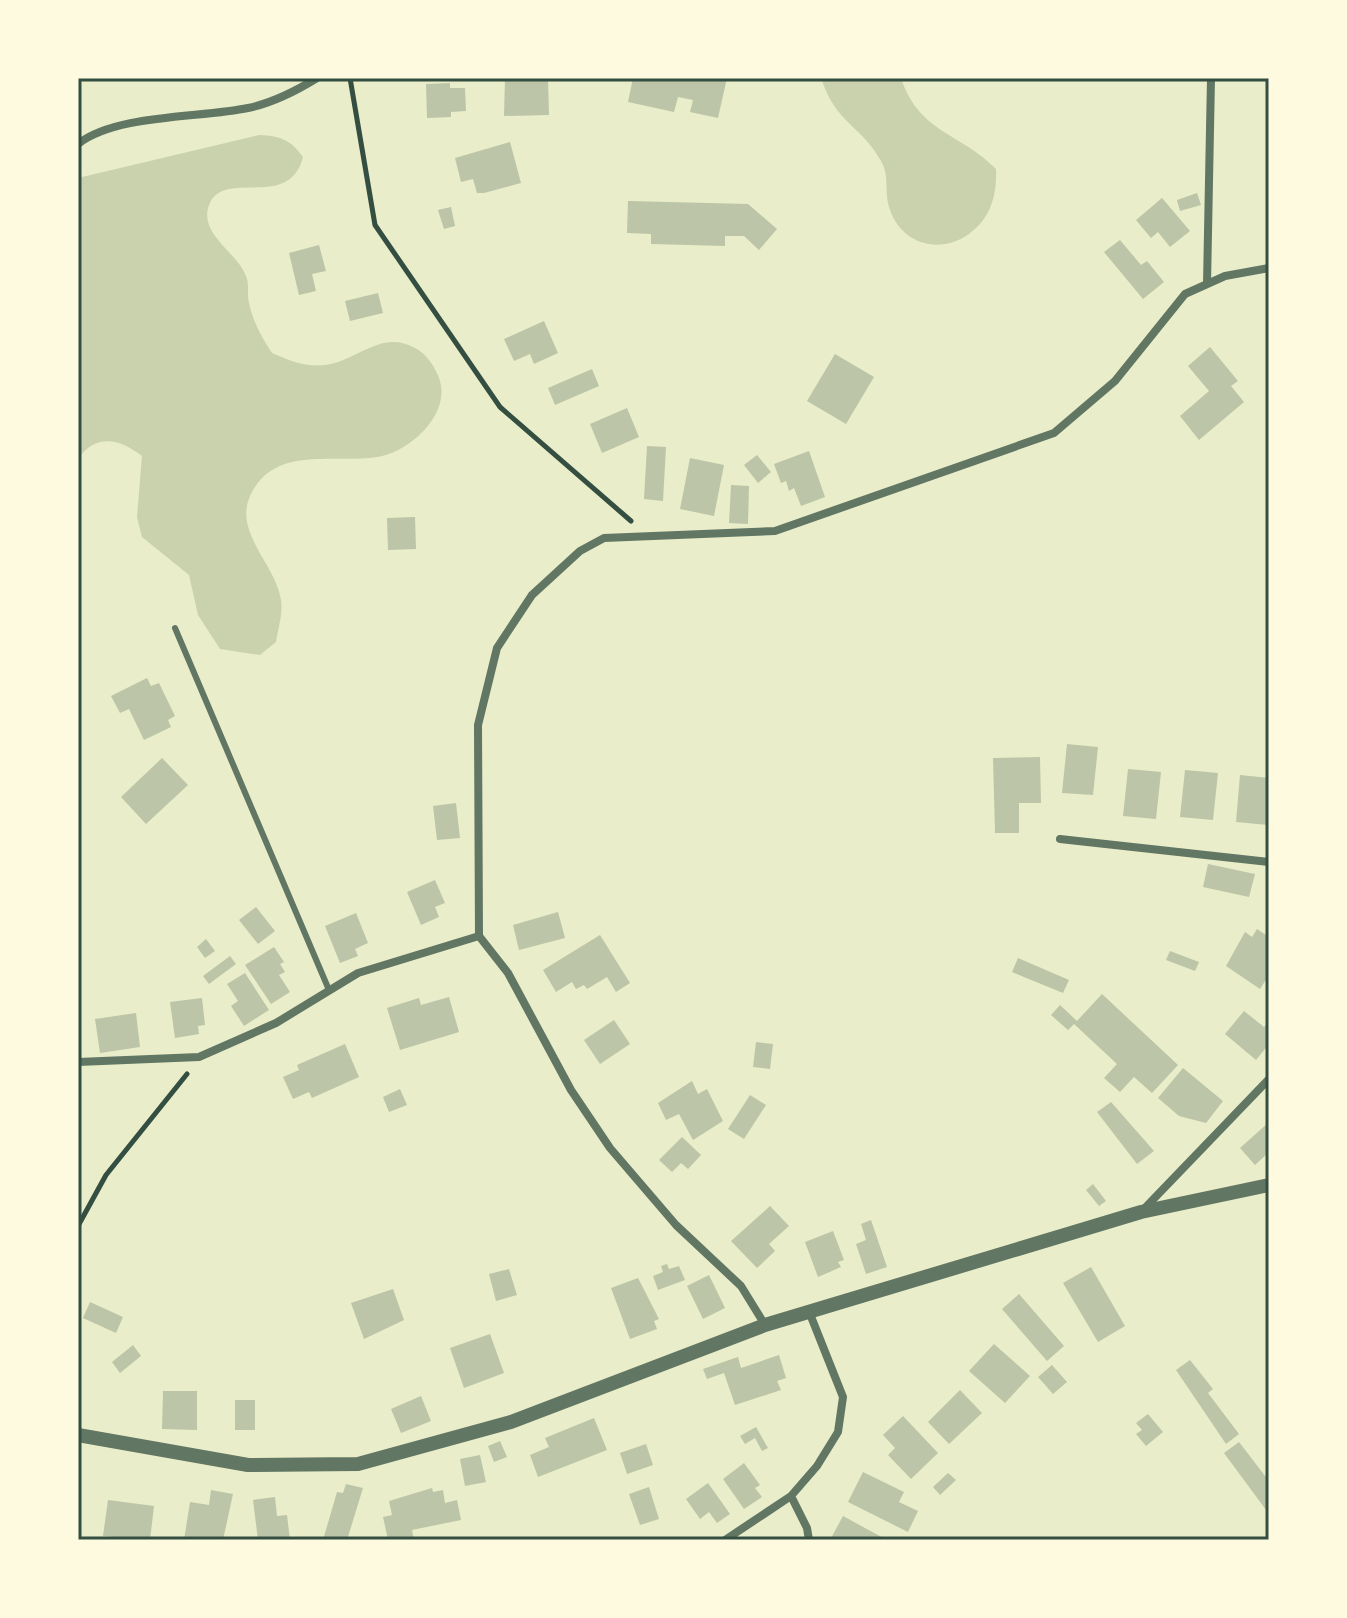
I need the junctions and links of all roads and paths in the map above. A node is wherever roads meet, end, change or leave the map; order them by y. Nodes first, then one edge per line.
1 (317, 78) edge
2 (350, 78) edge
3 (1211, 78) edge
4 (78, 144) edge
5 (1269, 268) edge
6 (1207, 284) junction
7 (650, 537) junction
8 (175, 628) dead end
9 (1060, 839) dead end
10 (1269, 862) edge
11 (479, 936) junction
12 (329, 990) junction
13 (199, 1057) junction
14 (78, 1062) edge
15 (1269, 1079) edge
16 (1269, 1185) edge
17 (1141, 1212) junction
18 (78, 1226) edge
19 (810, 1314) junction
20 (765, 1325) junction
21 (78, 1435) edge
22 (791, 1496) junction
23 (725, 1540) edge
24 (809, 1540) edge

1 - 4 street
2 - 7 path
3 - 6 street
5 - 6 street
6 - 7 street
7 - 11 street
8 - 12 lane
9 - 10 street
11 - 12 street
11 - 20 street
12 - 13 street
13 - 14 street
13 - 18 path
15 - 17 street
16 - 17 street
17 - 19 street
19 - 20 street
19 - 22 street
20 - 21 street
22 - 23 street
22 - 24 street

